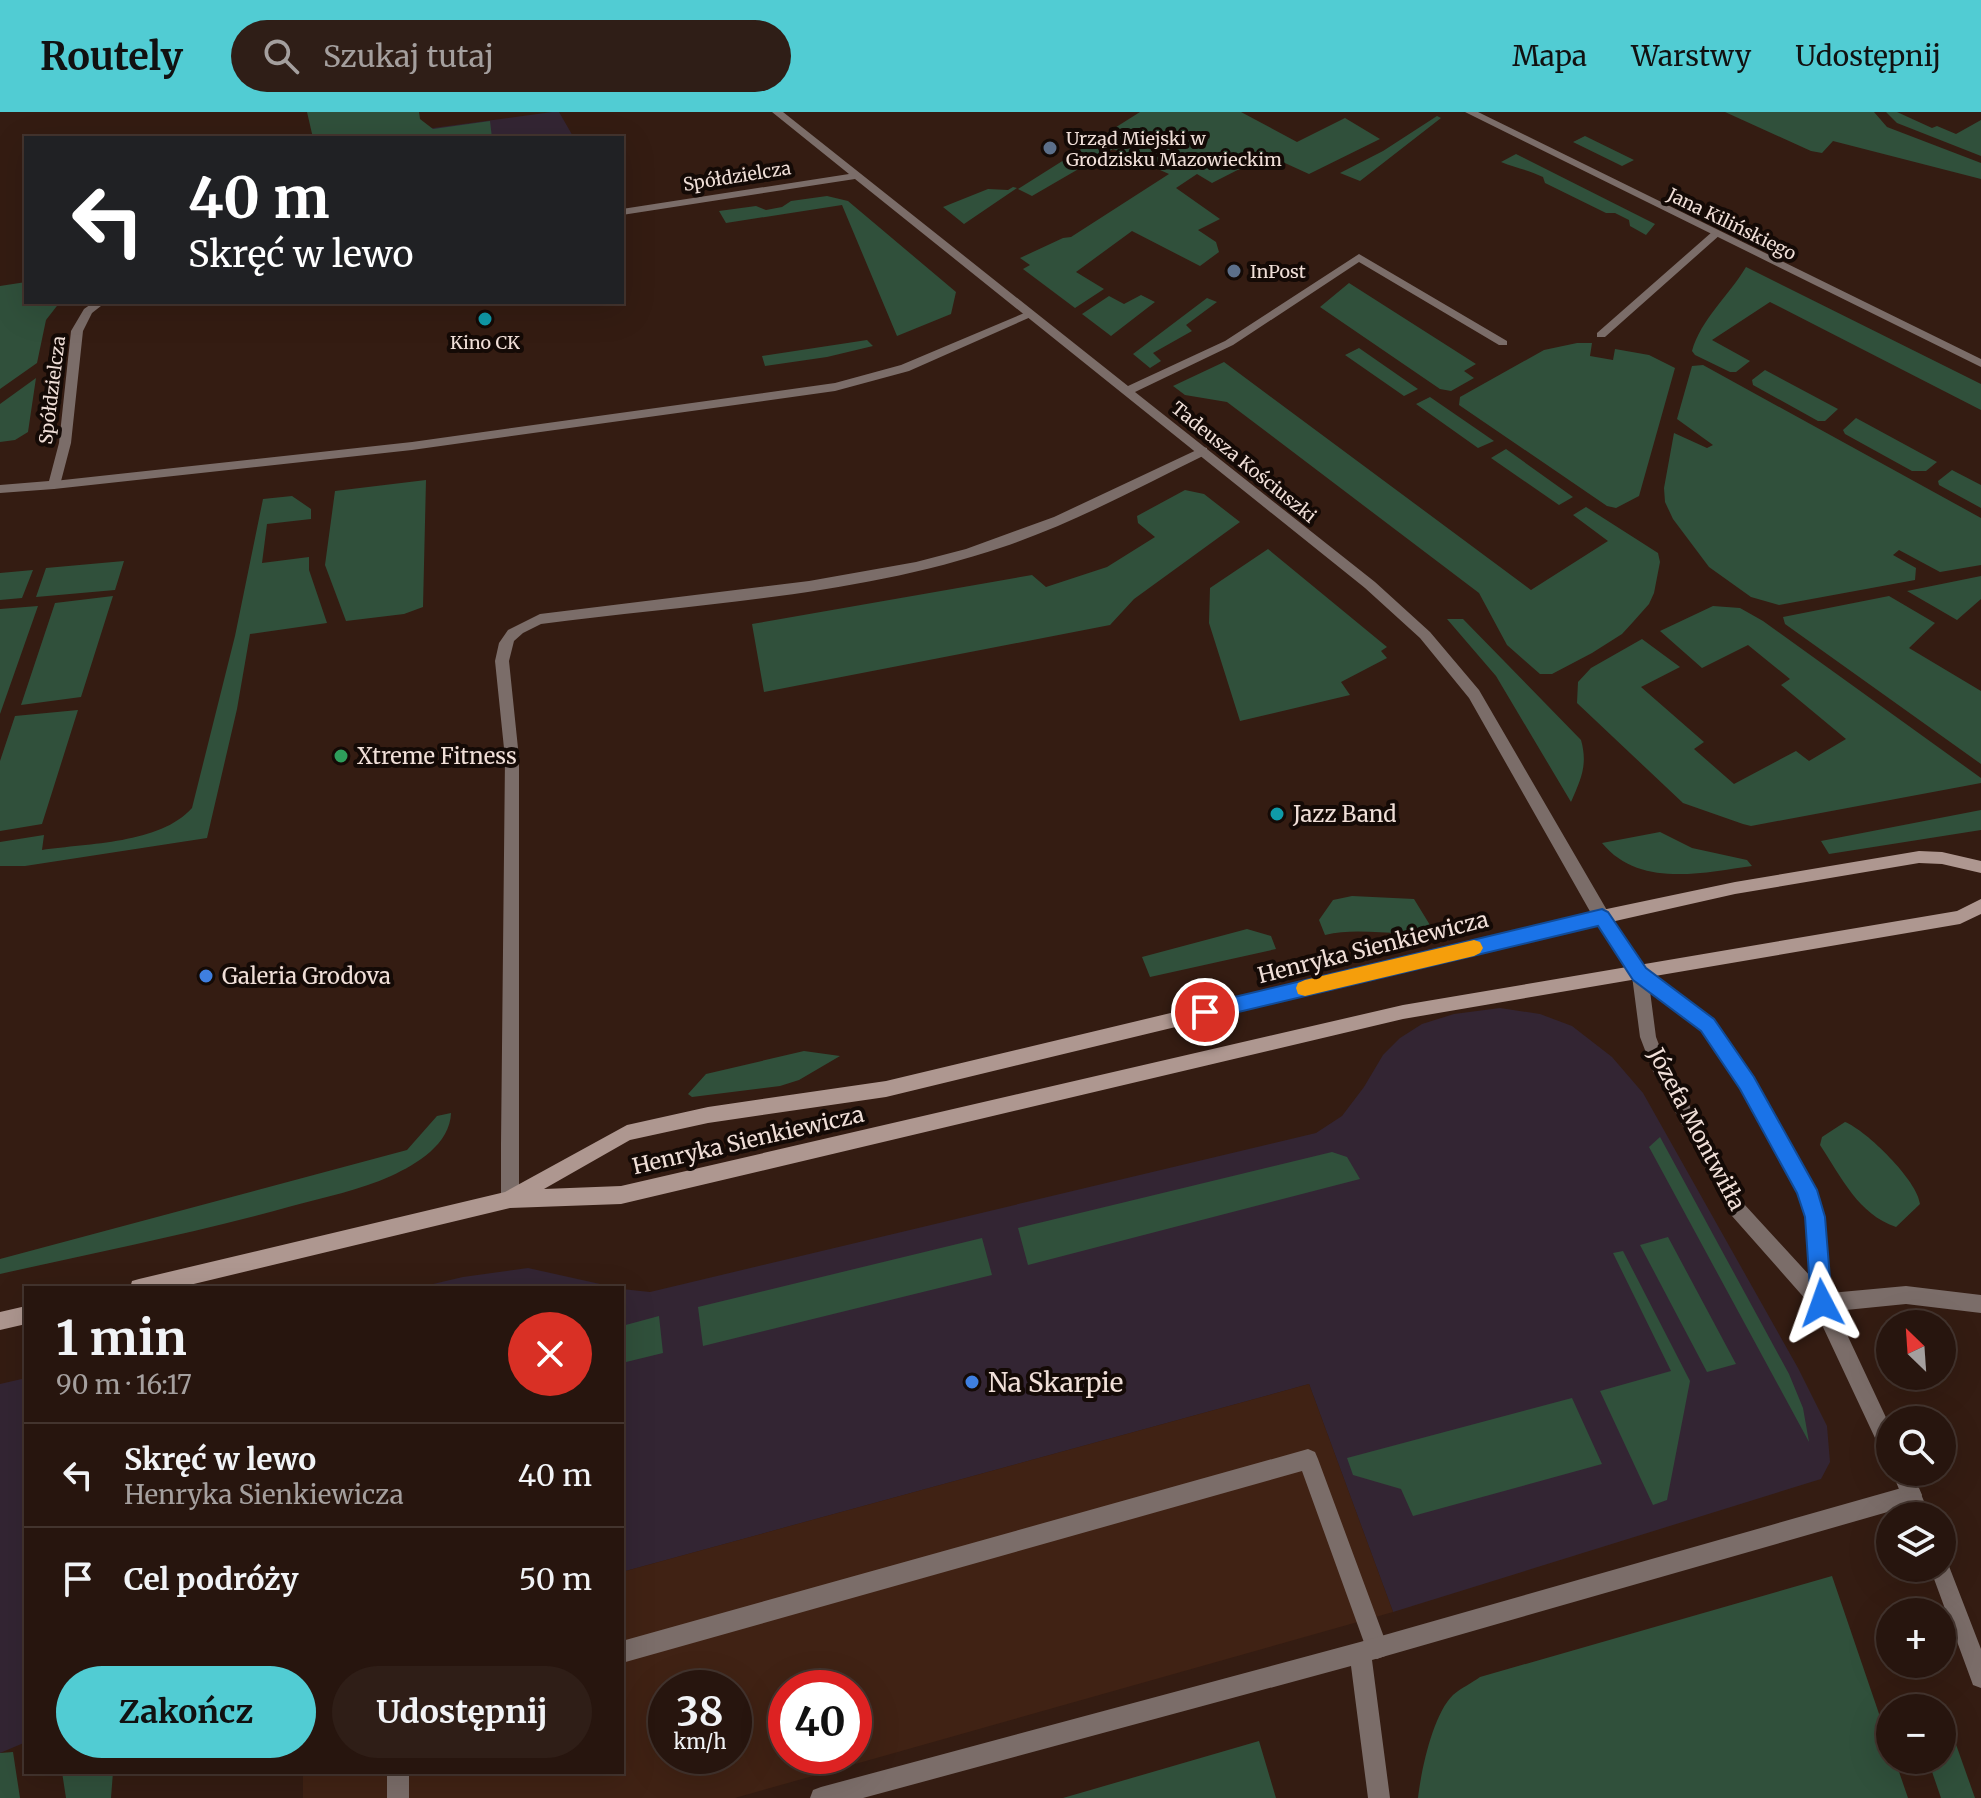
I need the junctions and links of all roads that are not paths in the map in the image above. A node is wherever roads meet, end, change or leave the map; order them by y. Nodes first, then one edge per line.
1 (777, 112) edge
2 (1470, 112) edge
3 (857, 176) junction
4 (624, 212) edge
5 (1716, 234) junction
6 (99, 304) edge
7 (1029, 314) junction
8 (1601, 335) dead end
9 (1503, 343) dead end
10 (1981, 363) edge
11 (1127, 391) junction
12 (1203, 451) junction
13 (54, 485) junction
14 (0, 489) edge
15 (1981, 867) edge
16 (1981, 906) edge
17 (1602, 917) junction
18 (1640, 974) junction
19 (510, 1199) junction
20 (147, 1286) edge
21 (1822, 1303) junction
22 (1981, 1304) edge
23 (24, 1315) edge
24 (0, 1321) edge
25 (1876, 1418) edge
26 (1908, 1486) edge
27 (1912, 1495) junction
28 (1915, 1502) edge
29 (1945, 1582) edge
30 (1368, 1650) junction
31 (624, 1651) edge
32 (1981, 1677) edge
33 (398, 1774) edge
34 (398, 1798) edge
35 (821, 1798) edge
36 (1379, 1798) edge

1 - 3 street, Tadeusza Kościuszki
2 - 5 street, Jana Kilińskiego
3 - 4 street, Spółdzielcza
3 - 7 street, Tadeusza Kościuszki
5 - 8 street
5 - 10 street, Jana Kilińskiego
6 - 13 street, Spółdzielcza
7 - 11 street, Tadeusza Kościuszki
7 - 13 street
9 - 11 street
11 - 12 street, Tadeusza Kościuszki
12 - 17 street, Tadeusza Kościuszki
12 - 19 street
13 - 14 street
15 - 17 main road, Henryka Sienkiewicza
16 - 18 main road, Henryka Sienkiewicza
17 - 18 street, Józefa Montwiłła
17 - 19 main road, Henryka Sienkiewicza
18 - 19 main road, Henryka Sienkiewicza
18 - 21 street, Józefa Montwiłła
18 - 21 street, Józefa Montwiłła
19 - 20 main road, Henryka Sienkiewicza
21 - 22 street
21 - 25 street, Józefa Montwiłła
23 - 24 main road
26 - 27 street
27 - 28 street
27 - 30 street
29 - 32 street
30 - 31 street
30 - 35 street
30 - 36 street
33 - 34 street

